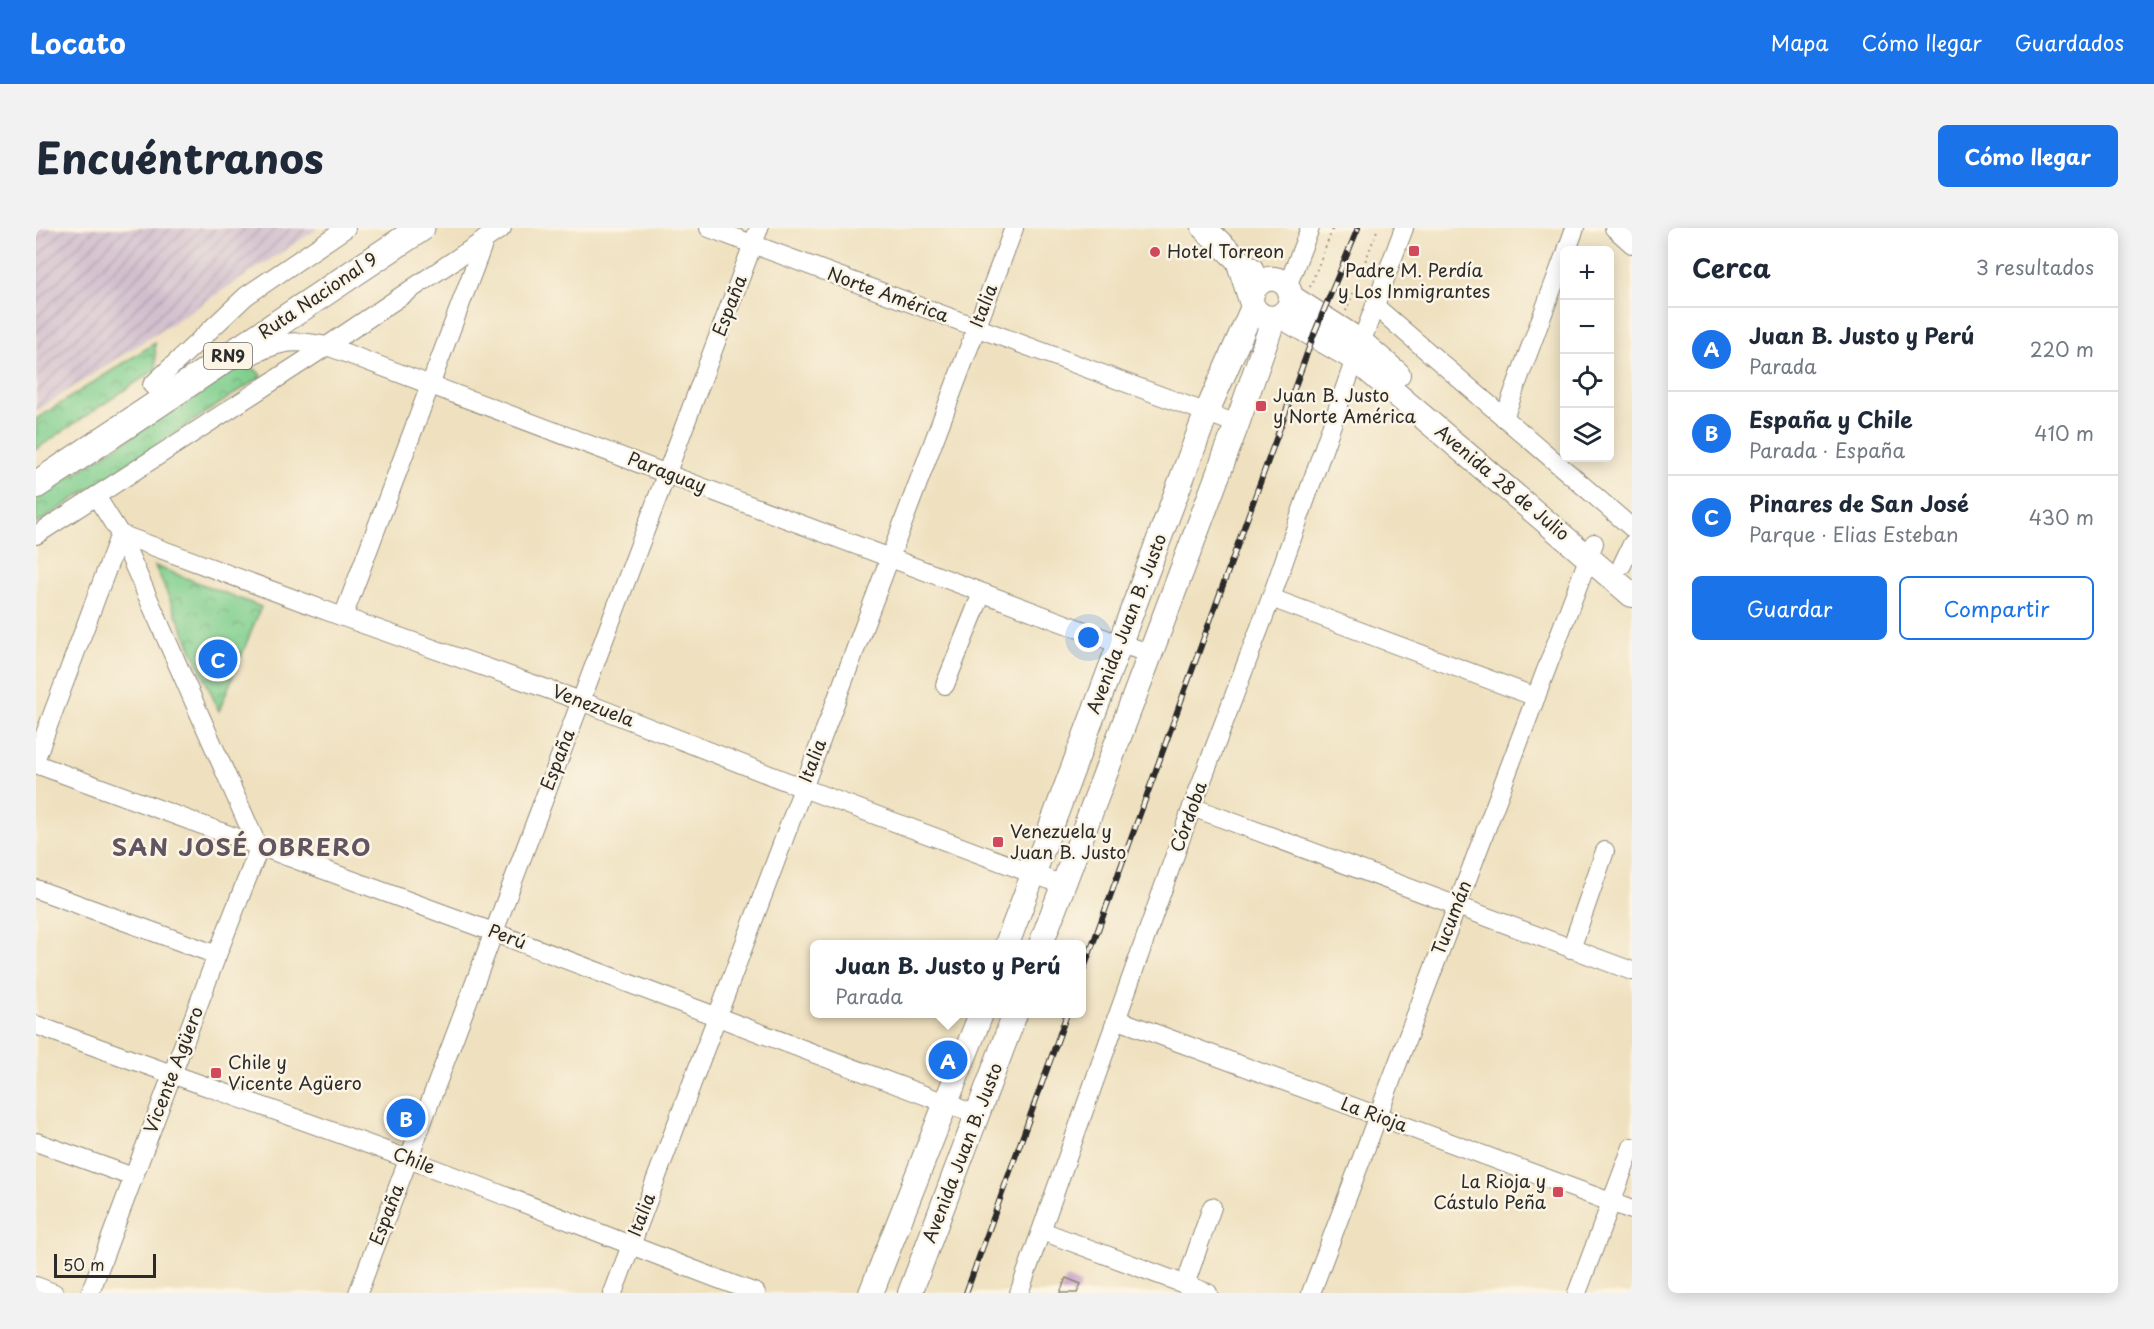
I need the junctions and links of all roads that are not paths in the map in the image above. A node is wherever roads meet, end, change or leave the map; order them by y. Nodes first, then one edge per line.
1 (346, 228) edge
2 (389, 228) edge
3 (421, 228) edge
4 (502, 228) edge
5 (709, 228) edge
6 (1014, 228) edge
7 (1204, 228) edge
8 (1298, 228) edge
9 (1310, 228) edge
10 (1404, 228) edge
11 (1575, 228) edge
12 (1614, 228) edge
13 (756, 236) edge
14 (486, 239) junction
15 (1632, 244) edge
16 (1568, 246) edge
17 (1560, 268) edge
18 (1276, 298) junction
19 (1375, 306) junction
20 (976, 328) junction
21 (327, 346) junction
22 (1358, 351) junction
23 (152, 385) junction
24 (184, 386) junction
25 (430, 386) junction
26 (1206, 414) junction
27 (1504, 418) junction
28 (1237, 424) junction
29 (36, 463) edge
30 (667, 472) junction
31 (36, 485) edge
32 (96, 496) junction
33 (1632, 528) edge
34 (120, 534) junction
35 (36, 536) edge
36 (1591, 549) junction
37 (889, 558) junction
38 (1629, 561) edge
39 (982, 593) junction
40 (1632, 595) edge
41 (1271, 598) junction
42 (343, 617) junction
43 (1119, 644) junction
44 (1151, 653) junction
45 (945, 685) dead end
46 (1536, 697) junction
47 (581, 701) junction
48 (36, 758) edge
49 (36, 764) edge
50 (803, 788) junction
51 (1192, 807) junction
52 (258, 847) junction
53 (1605, 851) dead end
54 (1034, 874) junction
55 (1064, 885) junction
56 (36, 889) edge
57 (1457, 907) junction
58 (493, 932) junction
59 (1009, 940) edge
60 (1043, 940) edge
61 (1571, 949) junction
62 (217, 955) junction
63 (1632, 971) edge
64 (716, 1017) junction
65 (979, 1018) edge
66 (1013, 1018) edge
67 (1116, 1019) junction
68 (36, 1025) edge
69 (172, 1075) junction
70 (947, 1103) junction
71 (977, 1114) junction
72 (1377, 1117) junction
73 (36, 1142) edge
74 (1632, 1147) edge
75 (408, 1159) junction
76 (133, 1177) junction
77 (1611, 1203) junction
78 (1212, 1207) dead end
79 (1632, 1210) edge
80 (1041, 1231) junction
81 (630, 1246) junction
82 (1185, 1285) junction
83 (36, 1286) edge
84 (54, 1293) edge
85 (90, 1293) edge
86 (358, 1293) edge
87 (613, 1293) edge
88 (756, 1293) edge
89 (871, 1293) edge
90 (910, 1293) edge
91 (1019, 1293) edge
92 (1208, 1293) edge
93 (1311, 1293) edge
94 (1577, 1293) edge

1 - 23 street
2 - 23 highway, Ruta Nacional 9 / RN9
3 - 24 highway, Ruta Nacional 9 / RN9
4 - 14 street
5 - 13 street, Norte América
6 - 20 street, Italia
7 - 18 main road
8 - 18 street
9 - 18 street
10 - 19 street, Córdoba
11 - 16 street
12 - 15 street
13 - 20 street, Norte América
13 - 30 street, España
14 - 21 street
14 - 25 street
17 - 27 street
18 - 22 main road, Avenida 28 de Julio
18 - 22 main road, Avenida 28 de Julio
18 - 26 main road, Avenida Juan B. Justo
18 - 28 main road, Avenida Juan B. Justo
19 - 22 street, Córdoba
19 - 27 street
20 - 26 street, Norte América
20 - 37 street, Italia
21 - 24 street, Paraguay
21 - 25 street, Paraguay
21 - 32 street
22 - 36 main road, Avenida 28 de Julio
22 - 41 street, Córdoba
23 - 29 highway, Ruta Nacional 9 / RN9
24 - 31 highway, Ruta Nacional 9 / RN9
25 - 30 street, Paraguay
25 - 42 street
26 - 28 street, Norte América
26 - 43 main road, Avenida Juan B. Justo
27 - 33 street
28 - 44 main road, Avenida Juan B. Justo
30 - 37 street, Paraguay
30 - 47 street, España
32 - 34 street
32 - 35 street
34 - 42 street, Venezuela
34 - 48 street
34 - 52 street
36 - 38 main road, Avenida 28 de Julio
36 - 40 main road, Avenida 28 de Julio
36 - 46 street, Tucumán
37 - 39 street, Paraguay
37 - 50 street, Italia
39 - 43 street, Paraguay
39 - 45 street
41 - 46 street
41 - 51 street, Córdoba
42 - 47 street, Venezuela
43 - 44 street, Paraguay
43 - 54 main road, Avenida Juan B. Justo
44 - 55 main road, Avenida Juan B. Justo
46 - 57 street, Tucumán
47 - 50 street, Venezuela
47 - 58 street, España
49 - 52 street, Perú
50 - 54 street, Venezuela
50 - 64 street, Italia
51 - 57 street
51 - 67 street, Córdoba
52 - 58 street, Perú
52 - 62 street, Vicente Agüero
53 - 61 street
54 - 55 street, Venezuela
54 - 59 main road, Avenida Juan B. Justo
55 - 60 main road, Avenida Juan B. Justo
56 - 62 street
57 - 61 street
57 - 72 street, Tucumán
58 - 64 street, Perú
58 - 75 street, España
61 - 63 street
62 - 69 street, Vicente Agüero
64 - 70 street, Perú
64 - 81 street, Italia
65 - 70 main road, Avenida Juan B. Justo
66 - 71 main road, Avenida Juan B. Justo
67 - 72 street, La Rioja
67 - 80 street, Córdoba
68 - 69 street, Chile
69 - 75 street, Chile
69 - 76 street, Vicente Agüero
70 - 71 street, Perú
70 - 89 main road, Avenida Juan B. Justo
71 - 90 main road, Avenida Juan B. Justo
72 - 77 street, La Rioja
72 - 93 street, Tucumán
73 - 76 street
74 - 77 street
75 - 81 street, Chile
75 - 86 street, España
76 - 85 street, Vicente Agüero
77 - 79 street, La Rioja
77 - 94 street
78 - 82 street
80 - 82 street
80 - 91 street, Córdoba
81 - 87 street, Italia
81 - 88 street, Chile
82 - 92 street
83 - 84 street

